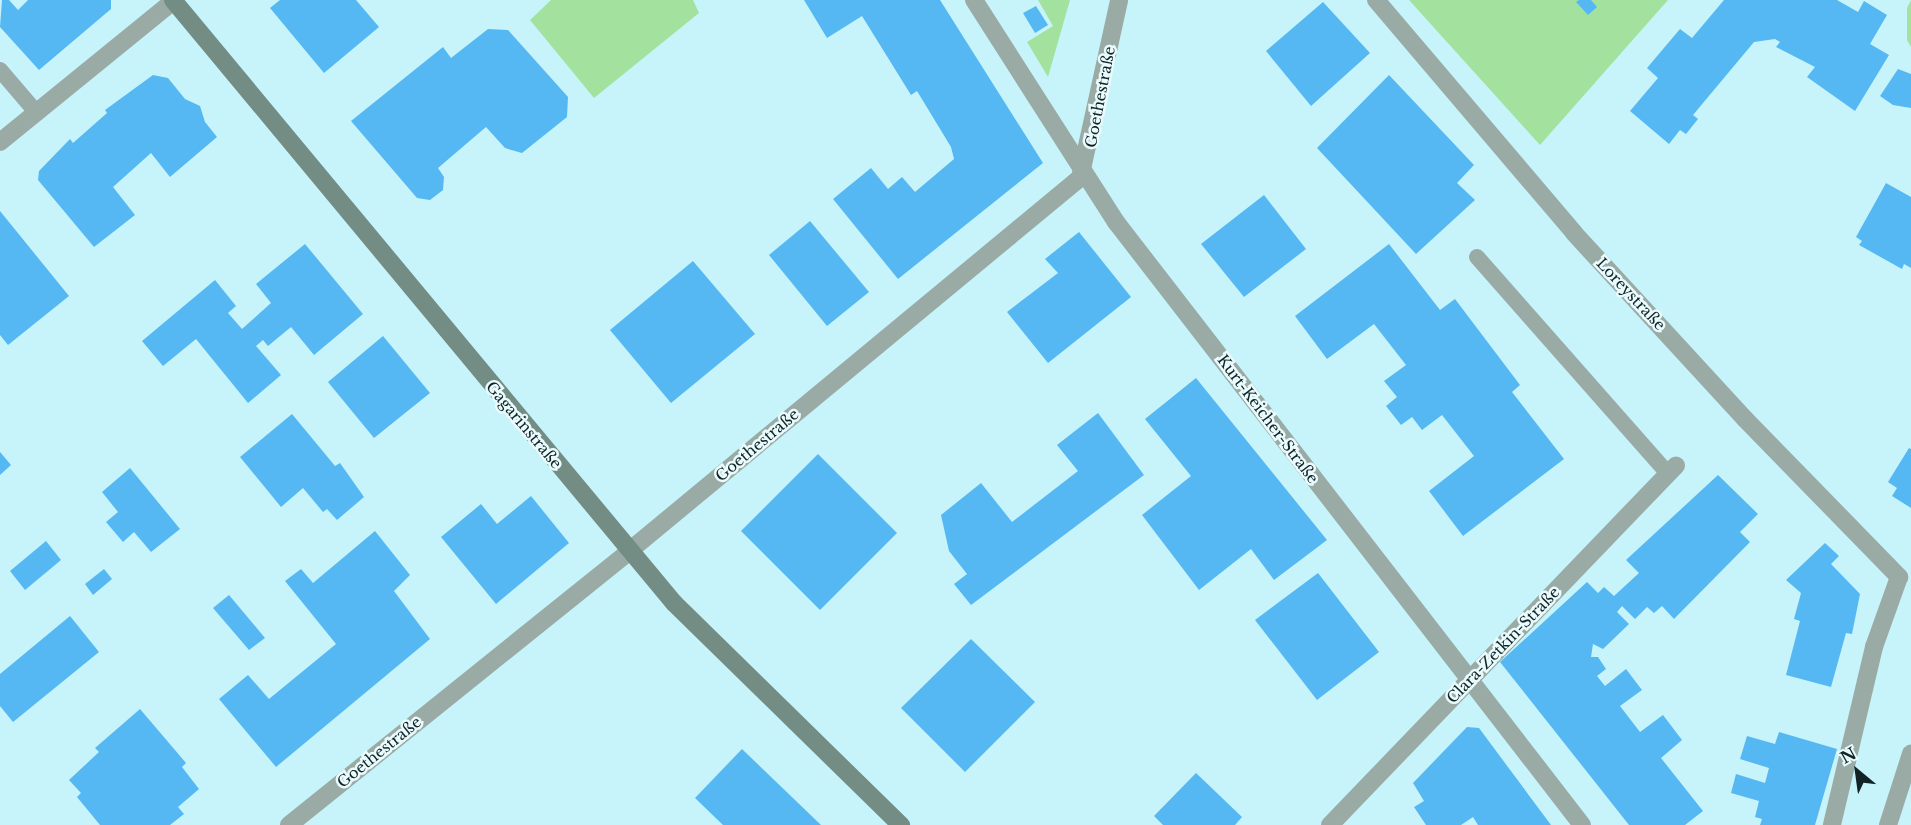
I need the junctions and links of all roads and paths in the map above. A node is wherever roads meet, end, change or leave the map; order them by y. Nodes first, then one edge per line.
1 (174, 0) edge
2 (974, 0) edge
3 (1119, 0) edge
4 (1376, 0) edge
5 (0, 70) edge
6 (36, 112) junction
7 (0, 142) edge
8 (1084, 174) junction
9 (1477, 257) dead end
10 (1672, 469) joint
11 (628, 552) junction
12 (1468, 681) junction
13 (1911, 754) edge
14 (289, 825) edge
15 (901, 825) edge
16 (1330, 825) edge
17 (1582, 825) edge
18 (1832, 825) edge
19 (1888, 825) edge

1 - 6 street
1 - 11 street, Gagarinstraße
2 - 8 street, Kurt-Keicher-Straße
3 - 8 street, Goethestraße
4 - 18 street, Loreystraße
5 - 6 lane
6 - 7 street
8 - 11 street, Goethestraße
8 - 12 street, Kurt-Keicher-Straße
9 - 10 lane
10 - 12 street, Clara-Zetkin-Straße
11 - 14 street, Goethestraße
11 - 15 street, Gagarinstraße
12 - 16 street, Clara-Zetkin-Straße
12 - 17 street, Kurt-Keicher-Straße
13 - 19 street

